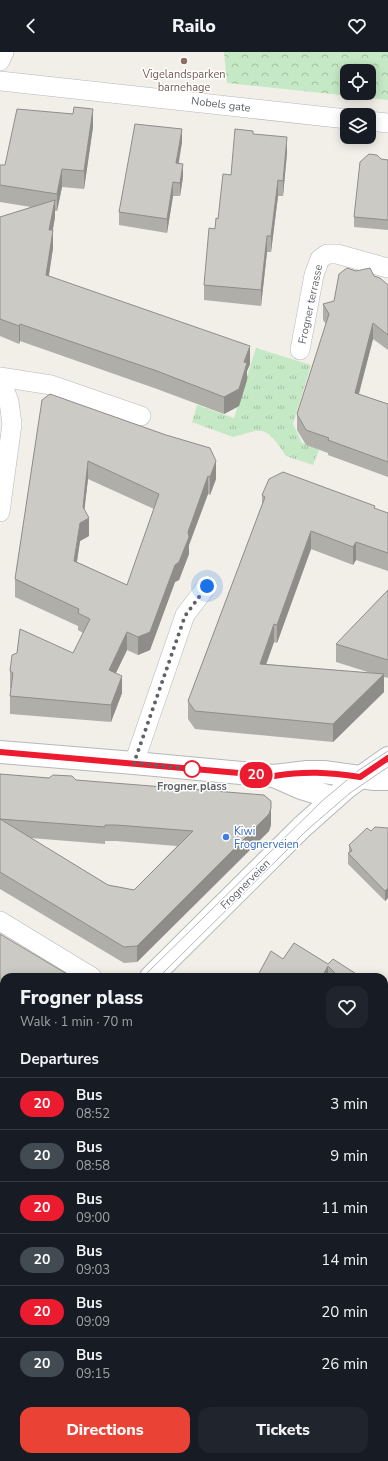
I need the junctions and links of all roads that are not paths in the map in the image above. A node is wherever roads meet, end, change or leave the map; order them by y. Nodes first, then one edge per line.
1 (4, 52) edge
2 (0, 61) edge
3 (0, 81) edge
4 (340, 118) edge
5 (376, 122) edge
6 (388, 123) edge
7 (388, 268) edge
8 (300, 350) dead end
9 (0, 377) edge
10 (141, 416) dead end
11 (0, 512) edge
12 (207, 586) dead end
13 (0, 752) edge
14 (388, 758) edge
15 (134, 763) junction
16 (274, 776) junction
17 (360, 777) junction
18 (388, 779) edge
19 (334, 798) junction
20 (0, 921) edge
21 (85, 973) edge
22 (155, 973) edge

1 - 2 street
3 - 4 street, Nobels gate
5 - 6 street
7 - 8 street, Frogner terrasse
9 - 10 street
9 - 11 street
12 - 15 street
13 - 15 street
14 - 17 street, Frognerveien
15 - 16 street
16 - 17 street
16 - 19 street
17 - 18 street
17 - 19 street, Frognerveien
19 - 22 street, Frognerveien
20 - 21 street

